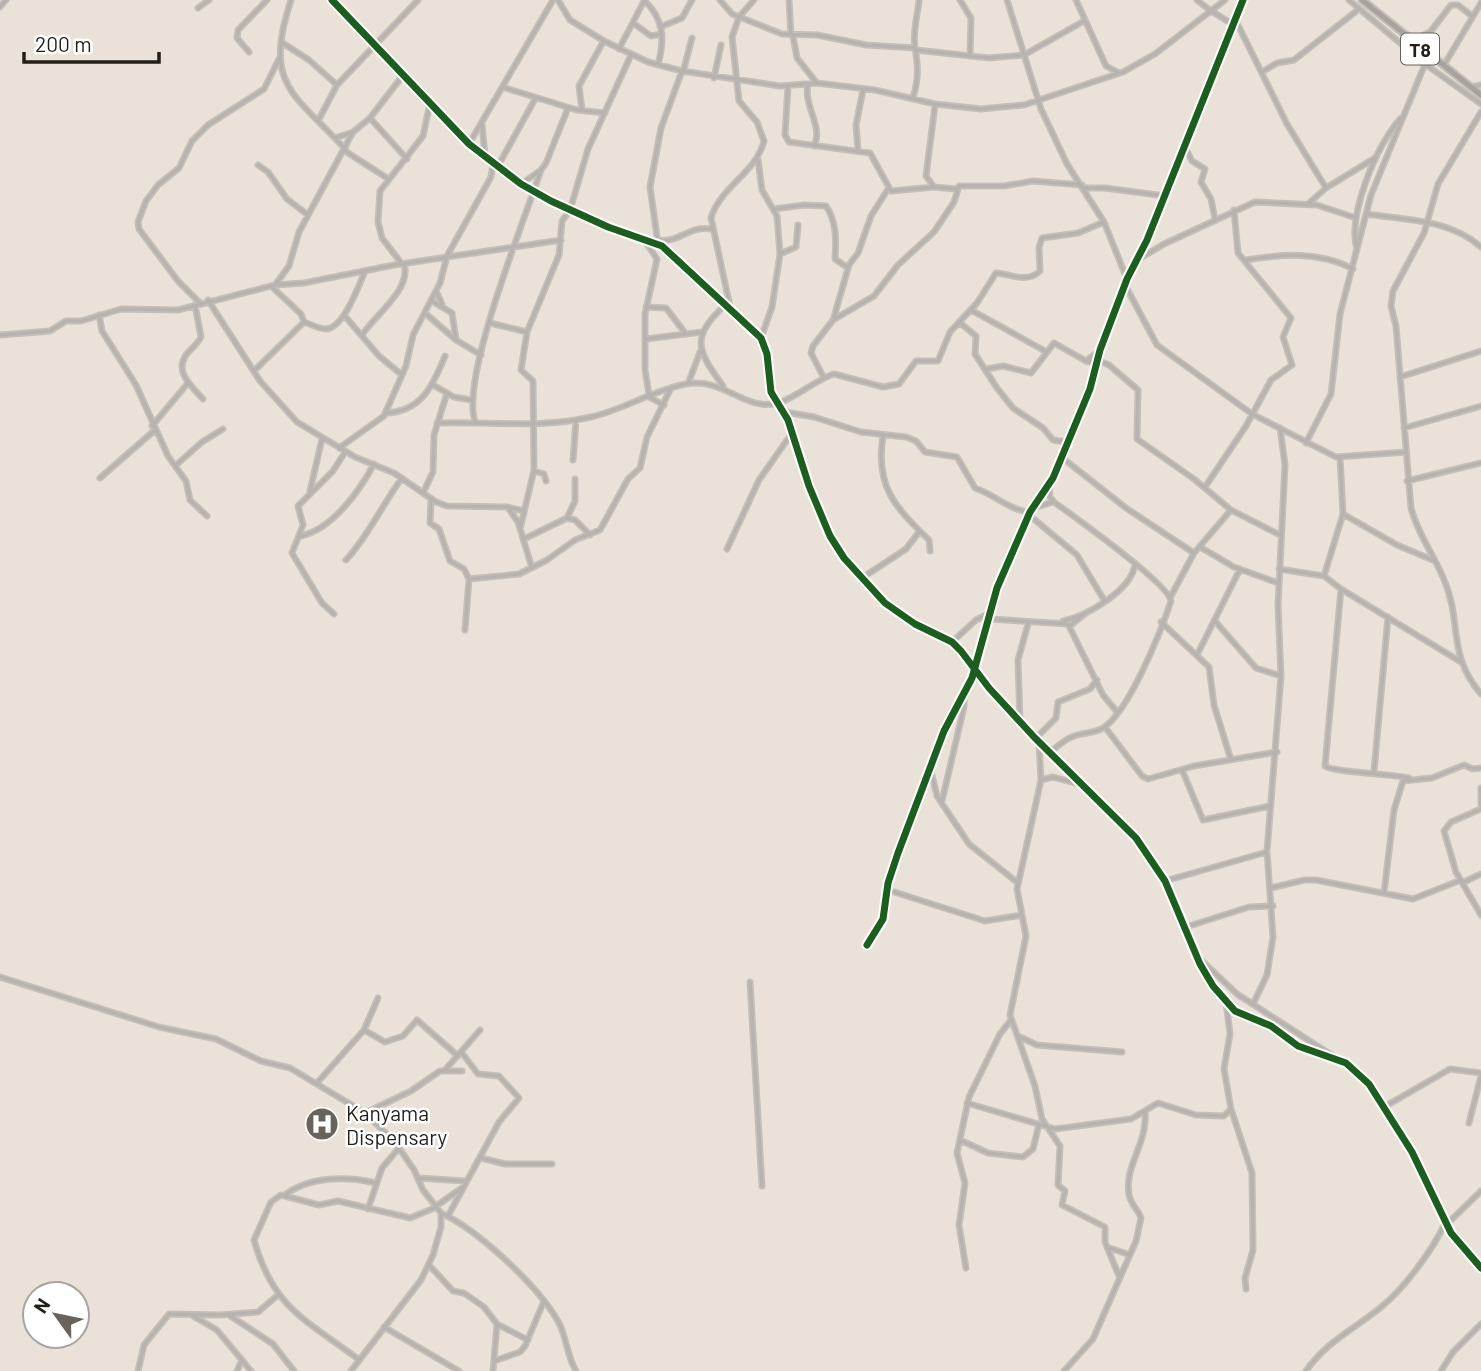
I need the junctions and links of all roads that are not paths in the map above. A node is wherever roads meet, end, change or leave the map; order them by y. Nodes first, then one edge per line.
1 (6, 0) edge
2 (209, 0) edge
3 (267, 0) edge
4 (291, 0) edge
5 (332, 0) edge
6 (418, 0) edge
7 (556, 0) edge
8 (644, 0) edge
9 (692, 0) edge
10 (720, 0) edge
11 (754, 0) edge
12 (789, 0) edge
13 (919, 0) edge
14 (960, 0) edge
15 (1007, 0) edge
16 (1076, 0) edge
17 (1197, 0) edge
18 (1225, 0) edge
19 (1242, 0) edge
20 (1349, 0) edge
21 (1362, 0) edge
22 (1481, 3) edge
23 (0, 7) edge
24 (198, 8) dead end
25 (1359, 9) junction
26 (1213, 12) junction
27 (732, 14) junction
28 (1472, 16) junction
29 (739, 18) junction
30 (1084, 21) junction
31 (1234, 22) junction
32 (633, 23) junction
33 (1078, 25) junction
34 (734, 26) junction
35 (660, 27) junction
36 (1086, 28) junction
37 (663, 34) junction
38 (792, 35) junction
39 (692, 38) dead end
40 (604, 41) junction
41 (281, 42) junction
42 (1412, 42) junction
43 (376, 45) junction
44 (721, 45) dead end
45 (619, 49) junction
46 (915, 49) junction
47 (249, 52) dead end
48 (631, 55) junction
49 (970, 55) junction
50 (1024, 55) junction
51 (279, 59) junction
52 (1425, 64) junction
53 (658, 65) junction
54 (1442, 67) junction
55 (682, 71) junction
56 (1262, 72) junction
57 (1121, 73) junction
58 (404, 74) junction
59 (713, 78) junction
60 (736, 80) junction
61 (817, 83) junction
62 (808, 84) junction
63 (337, 85) junction
64 (1481, 85) edge
65 (788, 86) junction
66 (502, 87) junction
67 (1469, 87) junction
68 (864, 89) junction
69 (1481, 95) edge
70 (912, 98) junction
71 (535, 99) junction
72 (1038, 102) junction
73 (430, 103) junction
74 (935, 104) junction
75 (1481, 104) edge
76 (568, 107) junction
77 (582, 110) junction
78 (1481, 111) edge
79 (606, 113) junction
80 (1402, 116) junction
81 (370, 118) junction
82 (318, 121) junction
83 (482, 124) junction
84 (353, 132) junction
85 (335, 138) junction
86 (469, 144) junction
87 (1184, 145) junction
88 (814, 146) junction
89 (346, 150) junction
90 (858, 150) junction
91 (485, 156) junction
92 (1377, 157) junction
93 (758, 158) junction
94 (407, 159) junction
95 (258, 165) dead end
96 (498, 166) junction
97 (541, 170) junction
98 (493, 173) junction
99 (388, 179) junction
100 (521, 184) junction
101 (934, 187) junction
102 (1083, 187) junction
103 (1326, 188) junction
104 (888, 189) junction
105 (956, 190) junction
106 (534, 192) junction
107 (1165, 197) junction
108 (1308, 204) junction
109 (774, 209) junction
110 (570, 210) junction
111 (1234, 210) junction
112 (1366, 214) junction
113 (308, 215) junction
114 (1356, 218) junction
115 (1215, 219) junction
116 (1104, 222) junction
117 (1427, 222) junction
118 (797, 225) dead end
119 (711, 229) junction
120 (643, 239) junction
121 (561, 240) junction
122 (1147, 240) junction
123 (658, 242) junction
124 (514, 246) junction
125 (1481, 247) edge
126 (1154, 249) junction
127 (1358, 252) junction
128 (780, 254) junction
129 (398, 257) junction
130 (446, 259) junction
131 (1137, 260) junction
132 (1246, 260) junction
133 (403, 264) junction
134 (394, 265) junction
135 (1122, 267) junction
136 (1133, 267) junction
137 (848, 268) junction
138 (1353, 269) junction
139 (365, 271) junction
140 (1127, 279) junction
141 (1125, 285) junction
142 (273, 286) junction
143 (436, 291) junction
144 (208, 300) junction
145 (432, 301) junction
146 (197, 304) junction
147 (442, 304) junction
148 (725, 305) junction
149 (646, 307) junction
150 (971, 310) junction
151 (731, 311) junction
152 (425, 313) junction
153 (99, 315) junction
154 (344, 315) junction
155 (833, 320) junction
156 (304, 322) junction
157 (958, 322) junction
158 (490, 323) junction
159 (527, 331) junction
160 (702, 332) junction
161 (686, 334) junction
162 (0, 335) edge
163 (362, 335) junction
164 (761, 338) junction
165 (646, 339) junction
166 (456, 340) junction
167 (700, 350) junction
168 (1100, 350) junction
169 (1045, 351) junction
170 (1481, 351) edge
171 (481, 355) junction
172 (445, 356) dead end
173 (1086, 361) junction
174 (1097, 361) junction
175 (986, 369) junction
176 (254, 372) junction
177 (402, 375) junction
178 (1400, 377) junction
179 (824, 378) junction
180 (188, 383) junction
181 (688, 384) junction
182 (433, 385) junction
183 (671, 388) junction
184 (724, 388) junction
185 (447, 393) junction
186 (648, 396) junction
187 (203, 399) dead end
188 (471, 400) junction
189 (390, 401) junction
190 (778, 403) junction
191 (664, 405) junction
192 (1481, 406) edge
193 (385, 412) junction
194 (398, 412) junction
195 (785, 412) junction
196 (1252, 414) junction
197 (576, 420) junction
198 (475, 421) junction
199 (437, 423) junction
200 (535, 425) junction
201 (154, 428) junction
202 (1280, 428) junction
203 (1404, 428) junction
204 (223, 429) dead end
205 (794, 432) junction
206 (883, 436) junction
207 (322, 439) junction
208 (1066, 442) junction
209 (1306, 443) junction
210 (338, 448) junction
211 (345, 452) junction
212 (1406, 452) junction
213 (1060, 456) junction
214 (1340, 457) junction
215 (573, 460) dead end
216 (1481, 463) edge
217 (374, 464) junction
218 (175, 467) junction
219 (534, 471) junction
220 (100, 478) dead end
221 (402, 478) junction
222 (575, 479) dead end
223 (546, 481) dead end
224 (1407, 481) junction
225 (1049, 485) junction
226 (425, 487) junction
227 (1205, 487) junction
228 (417, 488) junction
229 (423, 493) junction
230 (310, 494) junction
231 (431, 500) junction
232 (1054, 502) junction
233 (506, 507) junction
234 (1231, 510) junction
235 (524, 511) junction
236 (571, 511) junction
237 (1030, 514) junction
238 (1343, 514) junction
239 (206, 516) dead end
240 (567, 518) junction
241 (575, 520) junction
242 (520, 529) junction
243 (919, 532) junction
244 (590, 535) junction
245 (1280, 535) junction
246 (300, 536) junction
247 (524, 539) junction
248 (1199, 547) junction
249 (727, 548) dead end
250 (930, 551) dead end
251 (1194, 553) junction
252 (346, 560) dead end
253 (1435, 561) junction
254 (1135, 564) junction
255 (532, 568) junction
256 (1240, 569) junction
257 (1279, 569) junction
258 (1143, 570) junction
259 (1134, 572) junction
260 (1324, 576) junction
261 (469, 579) junction
262 (860, 579) junction
263 (1279, 583) junction
264 (1340, 589) junction
265 (1171, 596) junction
266 (1104, 600) junction
267 (1092, 608) junction
268 (334, 614) dead end
269 (990, 616) junction
270 (1388, 617) junction
271 (1061, 621) junction
272 (1215, 621) junction
273 (1161, 622) junction
274 (1028, 624) junction
275 (1070, 626) junction
276 (465, 630) dead end
277 (951, 642) junction
278 (1198, 653) junction
279 (1461, 662) junction
280 (975, 669) junction
281 (1281, 676) junction
282 (1097, 680) junction
283 (964, 694) junction
284 (1481, 694) edge
285 (1116, 712) junction
286 (1020, 721) junction
287 (1105, 727) junction
288 (1037, 740) junction
289 (1050, 752) junction
290 (1277, 752) junction
291 (1231, 760) junction
292 (1481, 768) edge
293 (930, 769) junction
294 (1182, 770) junction
295 (1374, 771) junction
296 (1409, 778) junction
297 (1041, 780) junction
298 (1082, 785) junction
299 (1481, 789) edge
300 (942, 801) junction
301 (1271, 806) junction
302 (1481, 807) edge
303 (1267, 852) junction
304 (1481, 874) edge
305 (1165, 881) junction
306 (1461, 882) junction
307 (1018, 883) junction
308 (1271, 888) junction
309 (888, 890) junction
310 (1384, 893) junction
311 (1273, 906) junction
312 (1022, 915) junction
313 (1481, 915) edge
314 (1186, 927) junction
315 (867, 946) dead end
316 (1197, 956) junction
317 (0, 977) edge
318 (750, 982) dead end
319 (378, 998) dead end
320 (1226, 1002) junction
321 (1254, 1002) junction
322 (1011, 1020) junction
323 (1004, 1029) junction
324 (364, 1030) junction
325 (480, 1030) dead end
326 (1016, 1033) junction
327 (1122, 1052) dead end
328 (460, 1054) junction
329 (1336, 1058) junction
330 (445, 1070) junction
331 (463, 1071) dead end
332 (1481, 1074) edge
333 (317, 1083) junction
334 (967, 1104) junction
335 (1384, 1107) junction
336 (1231, 1109) junction
337 (1145, 1112) junction
338 (365, 1113) junction
339 (1469, 1122) dead end
340 (1039, 1124) junction
341 (1046, 1128) junction
342 (960, 1140) junction
343 (399, 1148) junction
344 (481, 1158) junction
345 (552, 1164) dead end
346 (418, 1178) junction
347 (466, 1181) junction
348 (376, 1183) junction
349 (762, 1186) dead end
350 (462, 1188) junction
351 (1481, 1191) edge
352 (285, 1195) junction
353 (437, 1207) junction
354 (368, 1209) junction
355 (441, 1213) junction
356 (448, 1216) junction
357 (1447, 1223) junction
358 (1108, 1247) junction
359 (1130, 1255) junction
360 (429, 1265) junction
361 (966, 1268) dead end
362 (1481, 1268) edge
363 (1119, 1276) junction
364 (1246, 1289) dead end
365 (278, 1296) junction
366 (544, 1301) junction
367 (193, 1315) junction
368 (229, 1315) junction
369 (497, 1324) junction
370 (1481, 1324) edge
371 (384, 1327) junction
372 (528, 1340) junction
373 (358, 1359) junction
374 (242, 1360) junction
375 (492, 1367) edge
376 (138, 1371) edge
377 (237, 1371) edge
378 (251, 1371) edge
379 (294, 1371) edge
380 (351, 1371) edge
381 (459, 1371) edge
382 (576, 1371) edge
383 (1064, 1371) edge
384 (1306, 1371) edge
385 (1441, 1371) edge

1 - 23 street
2 - 24 street
3 - 47 street
4 - 41 street
5 - 43 street
6 - 43 street
7 - 40 street
7 - 66 street
8 - 32 street
8 - 35 street
9 - 35 street
10 - 27 street
11 - 29 street
12 - 38 street
13 - 46 street
14 - 49 street
15 - 50 street
16 - 30 street
17 - 26 street
18 - 26 street
19 - 31 street
20 - 25 street
21 - 42 main road, T8
22 - 28 street
25 - 52 street
25 - 56 street
26 - 31 street
26 - 57 street
27 - 29 street
27 - 34 street
28 - 42 street
28 - 54 street
29 - 34 street
29 - 38 street
30 - 33 street
30 - 36 street
31 - 56 street
31 - 87 street
32 - 37 street
32 - 45 street
33 - 36 street
33 - 50 street
34 - 60 street
35 - 37 street
36 - 57 street
37 - 53 street
38 - 46 street
38 - 61 street
39 - 55 street
40 - 45 street
40 - 77 street
41 - 51 street
41 - 63 street
42 - 54 main road, T8
43 - 58 street
43 - 63 street
44 - 59 street
45 - 48 street
46 - 49 street
46 - 70 street
48 - 53 street
48 - 79 street
49 - 50 street
50 - 72 street
51 - 82 street
51 - 146 street
52 - 75 street
52 - 80 street
53 - 55 street
54 - 67 main road, T8
55 - 59 street
55 - 123 street
56 - 103 street
57 - 72 street
58 - 73 street
58 - 81 street
59 - 60 street
60 - 65 street
60 - 93 street
61 - 62 street
61 - 68 street
62 - 65 street
62 - 88 street
63 - 82 street
64 - 67 street
65 - 88 street
66 - 71 street
66 - 83 street
67 - 69 main road, T8
68 - 70 street
68 - 90 street
70 - 74 street
71 - 76 street
71 - 96 street
72 - 74 street
72 - 102 street
73 - 86 street
73 - 94 street
74 - 101 street
76 - 77 street
76 - 97 street
77 - 79 street
78 - 117 street
79 - 110 street
80 - 92 street
80 - 112 street
81 - 84 street
81 - 94 street
82 - 85 street
83 - 86 street
83 - 91 street
84 - 85 street
84 - 89 street
85 - 89 street
86 - 91 street
87 - 107 street
87 - 115 street
88 - 90 street
89 - 99 street
89 - 113 street
90 - 104 street
91 - 96 street
92 - 103 street
92 - 114 street
93 - 109 street
93 - 119 street
94 - 99 street
95 - 113 street
96 - 98 street
96 - 98 street
96 - 100 street
97 - 100 street
97 - 106 street
98 - 130 street
99 - 129 street
100 - 106 street
101 - 104 street
101 - 105 street
102 - 105 street
102 - 107 street
102 - 116 street
103 - 108 street
104 - 137 street
105 - 155 street
106 - 110 street
106 - 124 street
107 - 122 street
108 - 111 street
108 - 114 street
109 - 128 street
109 - 137 street
110 - 120 street
110 - 121 street
111 - 115 street
111 - 132 street
112 - 117 street
112 - 127 street
113 - 142 street
114 - 127 street
115 - 126 street
116 - 135 street
116 - 150 street
117 - 125 street
117 - 178 street
118 - 128 street
119 - 123 street
119 - 151 street
120 - 123 street
120 - 149 street
121 - 124 street
121 - 159 street
122 - 126 street
122 - 131 street
123 - 148 street
124 - 130 street
124 - 158 street
126 - 131 street
127 - 138 street
128 - 164 street
129 - 133 street
129 - 134 street
130 - 133 street
130 - 143 street
131 - 136 street
132 - 138 street
132 - 196 street
133 - 134 street
133 - 163 street
134 - 139 street
135 - 136 street
135 - 140 street
136 - 140 street
137 - 155 street
138 - 209 street
139 - 142 street
139 - 154 street
140 - 141 street
141 - 168 street
141 - 196 street
142 - 144 street
142 - 156 street
143 - 145 street
143 - 147 street
144 - 146 street
144 - 176 street
145 - 147 street
145 - 152 street
146 - 153 street
146 - 180 street
147 - 166 street
148 - 151 street
148 - 160 street
149 - 161 street
149 - 165 street
150 - 157 street
150 - 169 street
151 - 164 street
152 - 166 street
152 - 177 street
153 - 162 street
153 - 201 street
154 - 156 street
154 - 163 street
155 - 179 street
156 - 176 street
157 - 175 street
157 - 179 street
158 - 159 street
158 - 171 street
159 - 200 street
160 - 161 street
160 - 167 street
161 - 165 street
163 - 177 street
164 - 190 street
165 - 186 street
166 - 171 street
167 - 181 street
167 - 184 street
168 - 173 street
168 - 174 street
169 - 173 street
169 - 175 street
170 - 178 street
171 - 188 street
172 - 182 street
173 - 174 street
174 - 208 street
174 - 227 street
175 - 208 street
176 - 207 street
177 - 189 street
178 - 203 street
179 - 190 street
180 - 187 street
180 - 201 street
181 - 183 street
181 - 184 street
182 - 185 street
182 - 194 street
183 - 186 street
183 - 191 street
184 - 190 street
185 - 188 street
185 - 199 street
186 - 191 street
186 - 197 street
188 - 198 street
189 - 193 street
189 - 194 street
190 - 195 street
191 - 244 street
192 - 203 street
193 - 194 street
193 - 210 street
195 - 205 street
195 - 206 street
196 - 202 street
196 - 227 street
197 - 200 street
197 - 215 street
198 - 199 street
198 - 200 street
199 - 226 street
200 - 219 street
201 - 218 street
201 - 220 street
202 - 209 street
202 - 245 street
203 - 212 street
204 - 218 street
205 - 249 street
205 - 262 street
206 - 237 street
206 - 243 street
207 - 210 street
207 - 230 street
208 - 213 street
209 - 214 street
210 - 211 street
211 - 217 street
211 - 230 street
212 - 214 street
212 - 224 street
213 - 225 street
213 - 251 street
214 - 238 street
216 - 224 street
217 - 221 street
217 - 246 street
218 - 239 street
219 - 223 street
219 - 235 street
221 - 228 street
221 - 252 street
222 - 236 street
224 - 253 street
225 - 232 street
225 - 237 street
226 - 228 street
226 - 229 street
227 - 234 street
228 - 229 street
229 - 231 street
230 - 246 street
231 - 233 street
231 - 261 street
232 - 237 street
232 - 254 street
233 - 235 street
233 - 242 street
234 - 245 street
234 - 248 street
235 - 242 street
236 - 240 street
236 - 241 street
237 - 266 street
237 - 269 street
238 - 253 street
238 - 260 street
240 - 241 street
240 - 247 street
241 - 244 street
242 - 247 street
243 - 250 street
243 - 262 street
244 - 255 street
245 - 257 street
246 - 268 street
247 - 255 street
248 - 251 street
248 - 256 street
251 - 265 street
253 - 279 street
254 - 258 street
254 - 259 street
255 - 261 street
256 - 263 street
256 - 272 street
257 - 260 street
257 - 263 street
258 - 259 street
258 - 265 street
259 - 266 street
260 - 264 street
261 - 276 street
262 - 277 street
263 - 281 street
264 - 270 street
264 - 295 street
265 - 273 street
266 - 267 street
267 - 271 street
267 - 275 street
269 - 274 street
269 - 277 street
269 - 280 street
270 - 279 street
270 - 295 street
271 - 274 street
271 - 275 street
272 - 278 street
272 - 281 street
273 - 278 street
273 - 285 street
274 - 286 street
275 - 282 street
277 - 280 street
278 - 291 street
279 - 284 street
280 - 283 street
280 - 286 street
281 - 290 street
282 - 285 street
282 - 288 street
283 - 293 street
283 - 300 street
285 - 287 street
286 - 288 street
287 - 289 street
287 - 294 street
288 - 289 street
288 - 297 street
289 - 298 street
290 - 291 street
290 - 301 street
291 - 294 street
292 - 296 street
293 - 300 street
293 - 309 street
294 - 301 street
295 - 296 street
296 - 310 street
297 - 298 street
297 - 307 street
298 - 305 street
299 - 302 street
300 - 307 street
301 - 303 street
302 - 306 street
303 - 305 street
303 - 308 street
304 - 306 street
305 - 314 street
306 - 310 street
306 - 313 street
307 - 312 street
308 - 310 street
308 - 311 street
309 - 312 street
309 - 315 street
311 - 314 street
311 - 321 street
312 - 322 street
314 - 316 street
316 - 320 street
316 - 321 street
317 - 333 street
318 - 349 street
319 - 324 street
320 - 329 street
320 - 336 street
321 - 329 street
322 - 323 street
322 - 326 street
323 - 326 street
323 - 334 street
324 - 328 street
324 - 333 street
325 - 328 street
326 - 327 street
326 - 341 street
328 - 330 street
328 - 344 street
329 - 335 street
330 - 331 street
330 - 338 street
332 - 335 street
332 - 339 street
333 - 338 street
334 - 340 street
334 - 342 street
335 - 357 street
336 - 337 street
336 - 364 street
337 - 341 street
337 - 359 street
338 - 343 street
340 - 341 street
340 - 342 street
341 - 358 street
342 - 361 street
343 - 346 street
343 - 348 street
344 - 345 street
344 - 347 street
346 - 347 street
346 - 353 street
347 - 350 street
348 - 352 street
348 - 354 street
350 - 353 street
350 - 356 street
351 - 357 street
352 - 354 street
352 - 365 street
353 - 354 street
353 - 355 street
355 - 356 street
355 - 360 street
356 - 366 street
357 - 362 street
357 - 384 street
358 - 359 street
358 - 363 street
359 - 363 street
360 - 369 street
360 - 371 street
363 - 383 street
365 - 368 street
365 - 373 street
366 - 372 street
366 - 382 street
367 - 368 street
367 - 374 street
367 - 376 street
368 - 379 street
369 - 372 street
369 - 375 street
370 - 385 street
371 - 373 street
371 - 381 street
372 - 375 street
373 - 380 street
374 - 377 street
374 - 378 street

